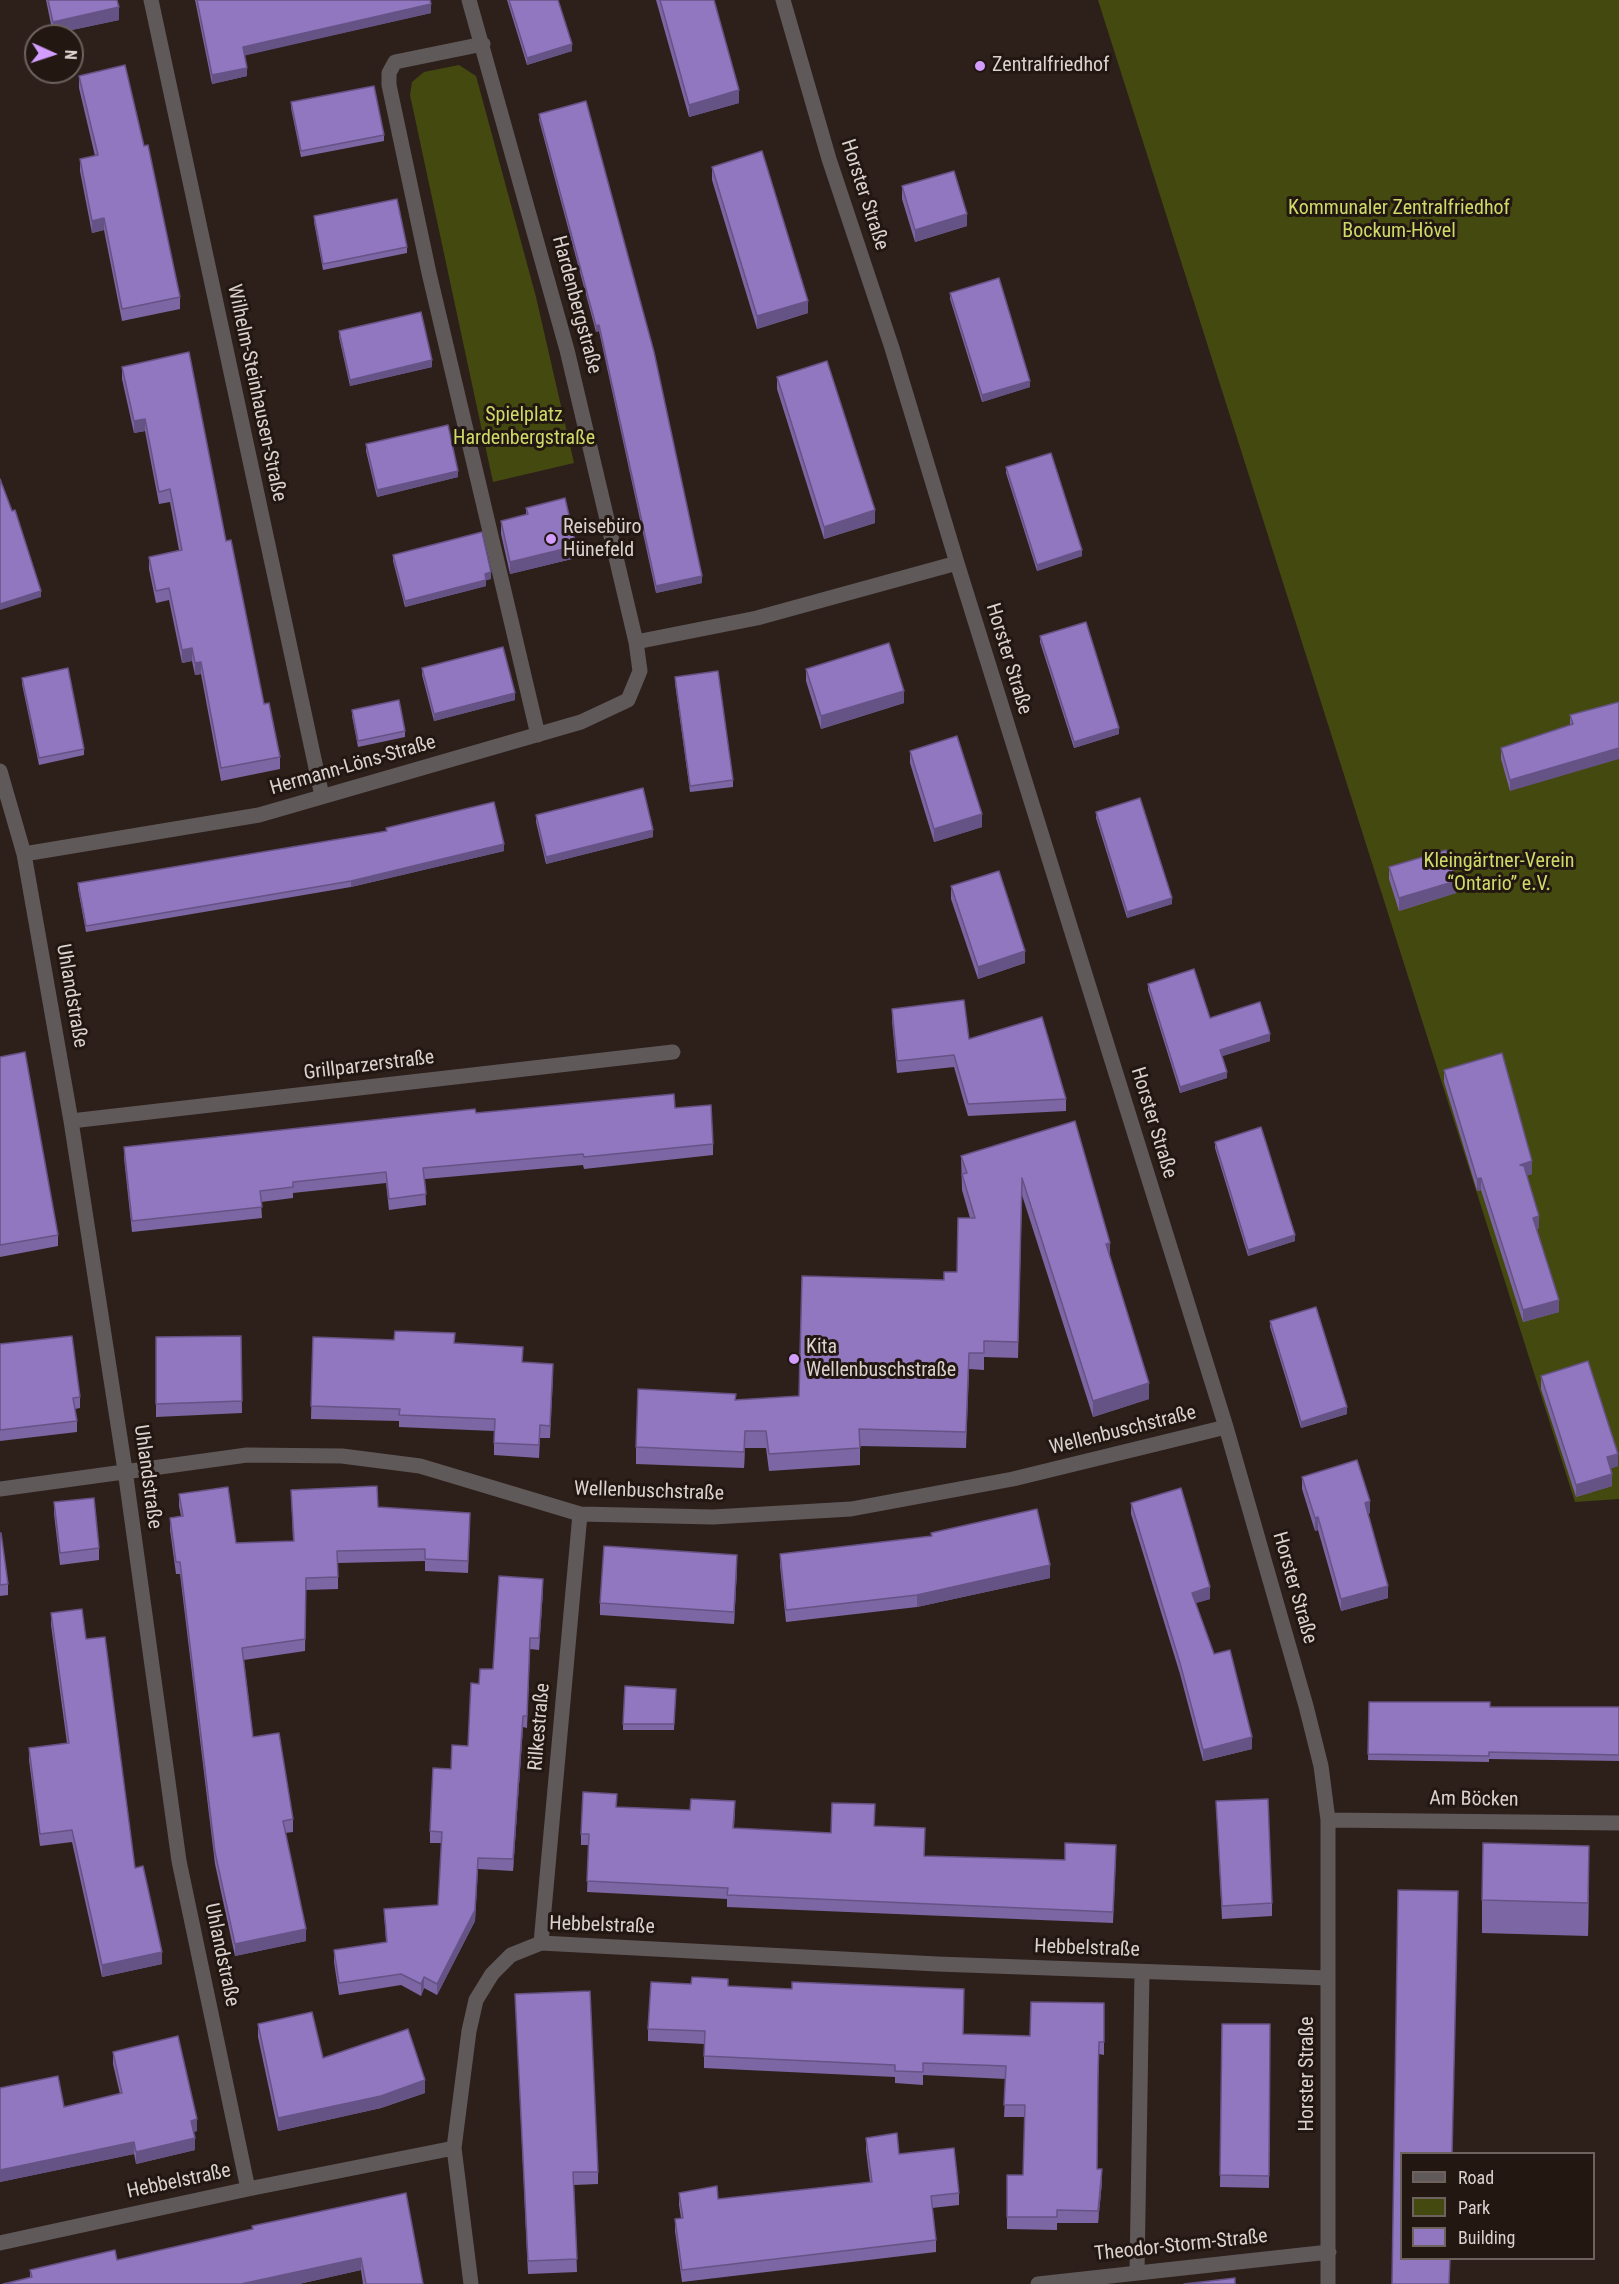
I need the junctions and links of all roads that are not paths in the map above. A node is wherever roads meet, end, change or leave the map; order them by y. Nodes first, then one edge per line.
1 (151, 0) edge
2 (469, 0) edge
3 (783, 0) edge
4 (483, 44) junction
5 (957, 563) junction
6 (636, 642) junction
7 (538, 735) junction
8 (0, 771) edge
9 (322, 796) junction
10 (24, 854) junction
11 (673, 1052) dead end
12 (71, 1121) junction
13 (1226, 1427) junction
14 (125, 1470) junction
15 (0, 1489) edge
16 (580, 1515) junction
17 (1328, 1820) junction
18 (1619, 1823) edge
19 (541, 1943) junction
20 (1142, 1972) junction
21 (1328, 1978) junction
22 (454, 2148) junction
23 (248, 2189) junction
24 (0, 2243) edge
25 (1329, 2252) junction
26 (1137, 2271) junction
27 (471, 2284) edge
28 (1038, 2284) edge
29 (1328, 2284) edge

1 - 9 street, Wilhelm-Steinhausen-Straße
2 - 4 street, Hardenbergstraße
3 - 5 street, Horster Straße
4 - 6 street, Hardenbergstraße
4 - 7 street
5 - 6 street
5 - 13 street, Horster Straße
6 - 7 street, Hermann-Löns-Straße
7 - 9 street, Hermann-Löns-Straße
8 - 10 street, Uhlandstraße
9 - 10 street, Hermann-Löns-Straße
10 - 12 street, Uhlandstraße
11 - 12 street, Grillparzerstraße
12 - 14 street, Uhlandstraße
13 - 16 street, Wellenbuschstraße
13 - 17 street, Horster Straße
14 - 15 street, Wellenbuschstraße
14 - 16 street, Wellenbuschstraße
14 - 23 street, Uhlandstraße
16 - 19 street, Rilkestraße
17 - 18 street, Am Böcken
17 - 21 street, Horster Straße
19 - 20 street, Hebbelstraße
19 - 22 street, Hebbelstraße
20 - 21 street, Hebbelstraße
20 - 26 street
21 - 25 street, Horster Straße
22 - 23 street, Hebbelstraße
22 - 27 street
23 - 24 street, Hebbelstraße
25 - 26 street, Theodor-Storm-Straße
25 - 29 street, Horster Straße
26 - 28 street, Theodor-Storm-Straße

